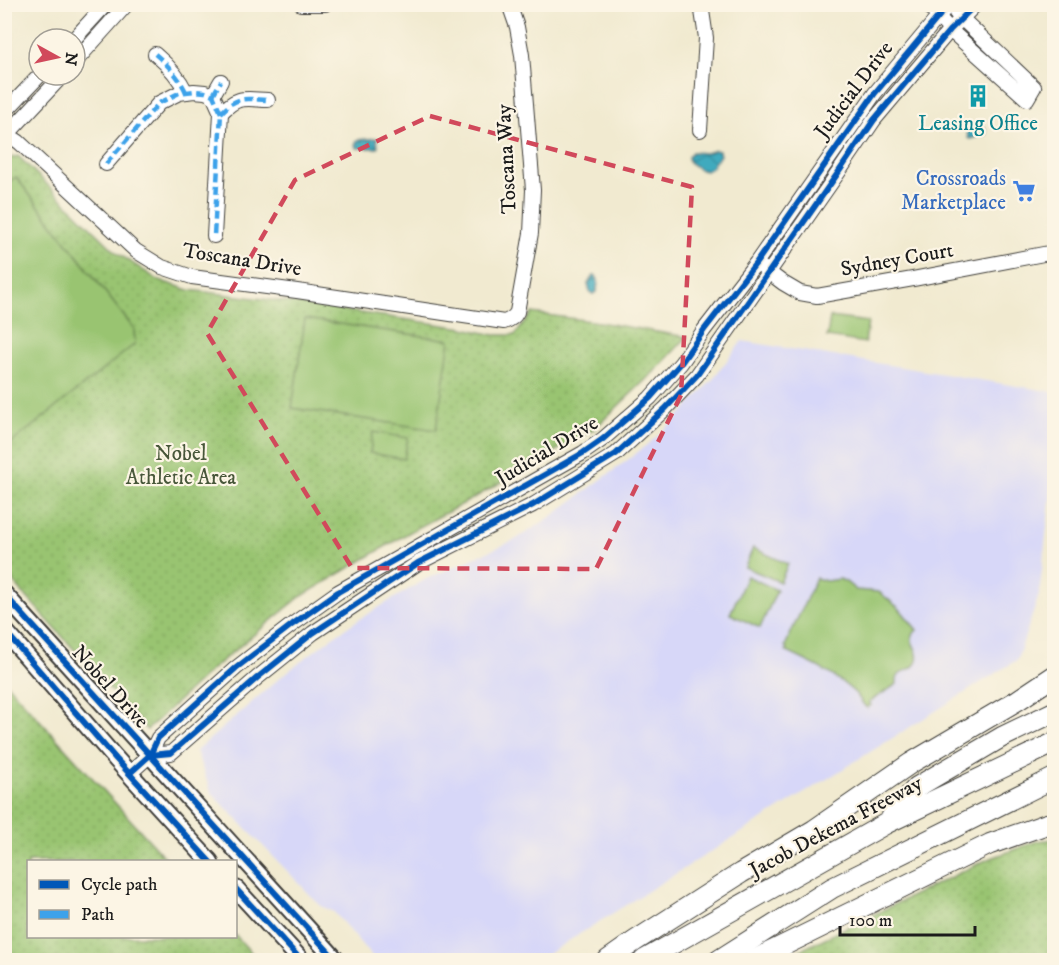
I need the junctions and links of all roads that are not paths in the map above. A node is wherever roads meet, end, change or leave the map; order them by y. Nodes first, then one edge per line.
1 (106, 4) edge
2 (128, 4) edge
3 (301, 4) edge
4 (325, 4) edge
5 (509, 4) edge
6 (701, 4) edge
7 (927, 4) edge
8 (976, 4) edge
9 (949, 5) edge
10 (937, 17) junction
11 (961, 18) junction
12 (85, 27) edge
13 (950, 30) junction
14 (87, 49) edge
15 (155, 54) dead end
16 (221, 81) dead end
17 (29, 87) edge
18 (52, 87) edge
19 (186, 92) junction
20 (213, 96) junction
21 (268, 100) dead end
22 (4, 113) edge
23 (221, 113) junction
24 (700, 130) dead end
25 (6, 135) edge
26 (106, 164) dead end
27 (214, 236) dead end
28 (1054, 252) edge
29 (756, 263) junction
30 (769, 273) junction
31 (517, 312) joint
32 (4, 594) edge
33 (4, 630) edge
34 (1054, 676) edge
35 (1054, 712) edge
36 (1054, 743) edge
37 (150, 755) junction
38 (130, 773) junction
39 (1054, 778) edge
40 (887, 823) junction
41 (1054, 823) edge
42 (209, 860) edge
43 (237, 890) edge
44 (301, 960) edge
45 (336, 960) edge
46 (608, 960) edge
47 (644, 960) edge
48 (719, 960) edge
49 (754, 960) edge

1 - 12 street
2 - 14 street
3 - 4 street
5 - 31 street, Toscana Way
6 - 24 street
7 - 10 street
8 - 11 street, Judicial Drive
9 - 10 street, Judicial Drive
9 - 11 street
10 - 13 street
10 - 29 street, Judicial Drive
11 - 13 street, Judicial Drive
11 - 13 street
13 - 30 street, Judicial Drive
15 - 19 street
16 - 20 street
17 - 22 street
18 - 25 street
19 - 20 street
19 - 26 street
20 - 23 street
21 - 23 street
23 - 27 street
25 - 31 street, Toscana Drive
28 - 30 street, Sydney Court
29 - 30 street, Sydney Court
29 - 37 street, Judicial Drive
30 - 37 street, Judicial Drive
32 - 37 main road, Nobel Drive
33 - 38 main road, Nobel Drive
34 - 46 highway
35 - 40 highway
36 - 40 highway, Jacob Dekema Freeway
37 - 38 street, Judicial Drive
37 - 45 main road, Nobel Drive
38 - 42 main road, Nobel Drive
39 - 48 highway
40 - 47 highway, Jacob Dekema Freeway
41 - 49 highway
43 - 44 main road

